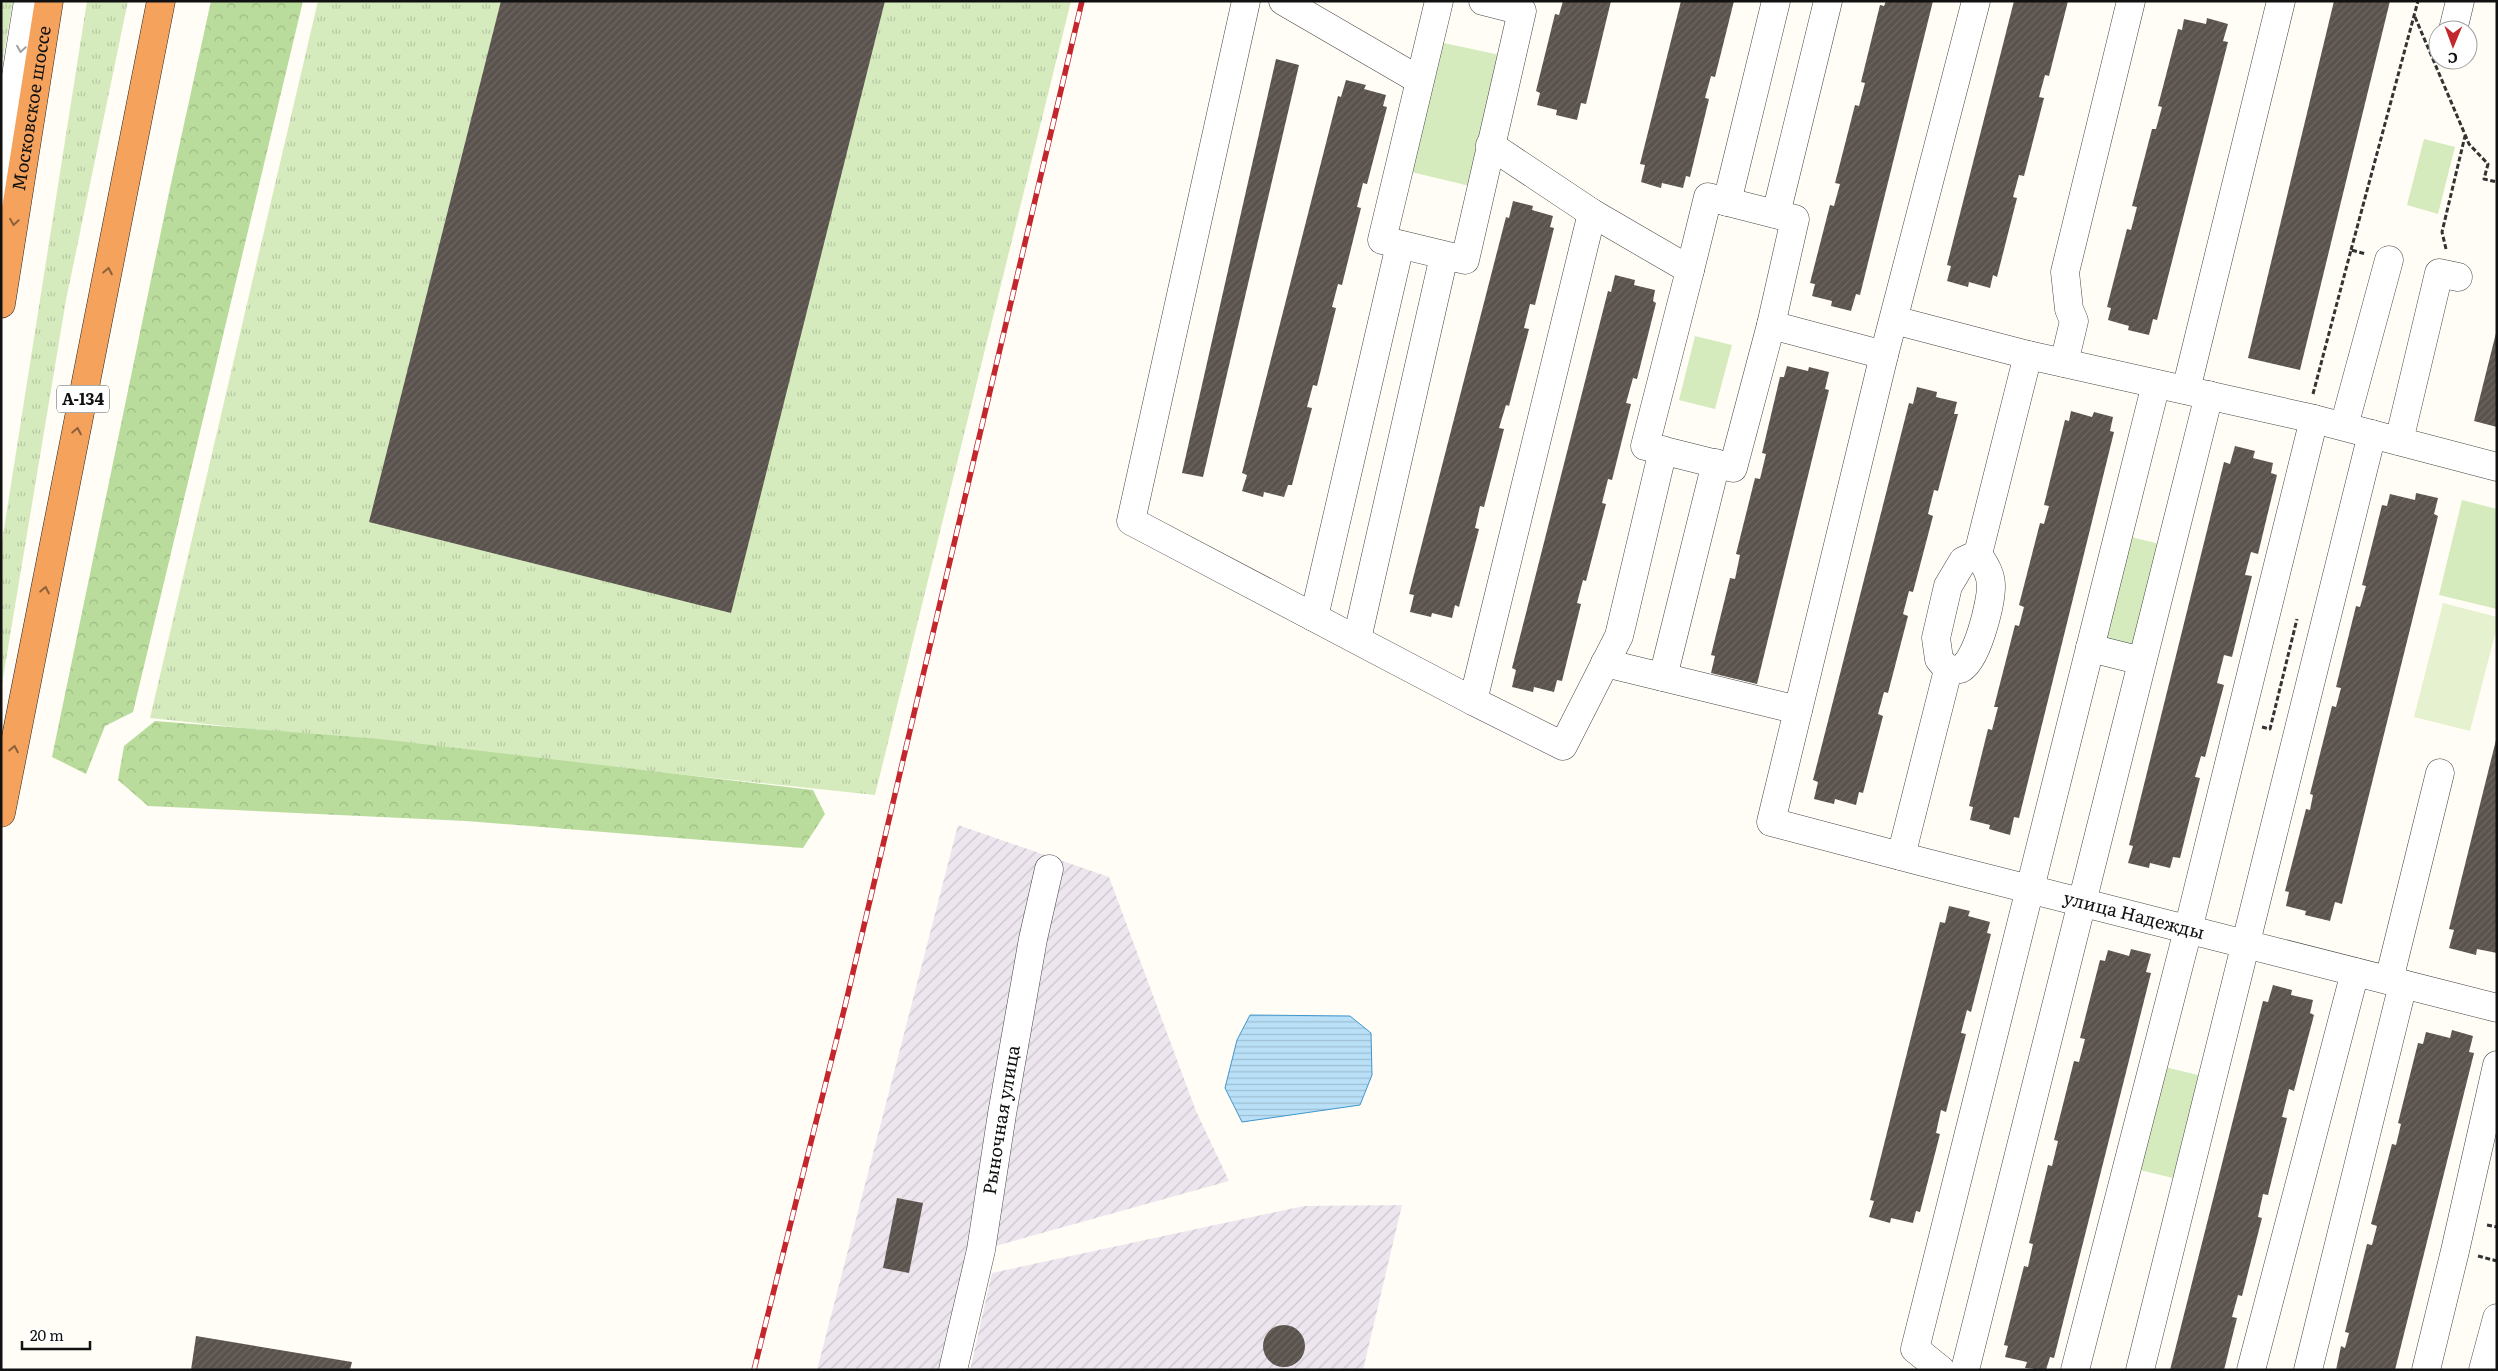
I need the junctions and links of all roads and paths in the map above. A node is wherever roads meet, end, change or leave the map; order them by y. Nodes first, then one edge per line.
1 (28, 1) edge
2 (49, 1) edge
3 (162, 1) edge
4 (1246, 1) edge
5 (1282, 1) edge
6 (1439, 1) edge
7 (1776, 1) edge
8 (1828, 1) edge
9 (1976, 1) edge
10 (2131, 1) edge
11 (2281, 1) edge
12 (2418, 1) edge
13 (2460, 1) edge
14 (1498, 3) edge
15 (2415, 17) junction
16 (2455, 20) edge
17 (1419, 80) junction
18 (2465, 136) junction
19 (1490, 144) junction
20 (2497, 182) edge
21 (1, 200) edge
22 (1727, 202) junction
23 (1592, 213) junction
24 (1776, 214) junction
25 (1400, 245) junction
26 (2352, 250) junction
27 (1444, 256) junction
28 (2388, 260) joint
29 (1690, 270) junction
30 (2452, 276) joint
31 (1, 304) edge
32 (1894, 320) junction
33 (1771, 325) junction
34 (1884, 355) junction
35 (2028, 355) junction
36 (2064, 363) junction
37 (2156, 384) junction
38 (2198, 393) junction
39 (2311, 418) junction
40 (2344, 426) junction
41 (2372, 434) junction
42 (2399, 441) junction
43 (1663, 450) junction
44 (1716, 464) junction
45 (2497, 468) edge
46 (1978, 554) junction
47 (2267, 611) junction
48 (1314, 617) junction
49 (2297, 619) junction
50 (2325, 626) junction
51 (1357, 639) junction
52 (2090, 648) junction
53 (2142, 661) junction
54 (1606, 663) junction
55 (2253, 666) junction
56 (1948, 670) junction
57 (2284, 674) junction
58 (1663, 677) junction
59 (2311, 681) junction
60 (1473, 701) junction
61 (1798, 710) junction
62 (2239, 722) junction
63 (2440, 772) dead end
64 (1, 813) edge
65 (1901, 856) junction
66 (1049, 869) dead end
67 (2030, 890) junction
68 (2082, 903) junction
69 (2188, 930) junction
70 (2246, 945) junction
71 (2355, 972) junction
72 (2396, 982) junction
73 (2497, 1008) edge
74 (2497, 1065) edge
75 (2487, 1225) dead end
76 (2497, 1227) edge
77 (2497, 1318) edge
78 (953, 1370) edge
79 (1941, 1370) edge
80 (1965, 1370) edge
81 (2075, 1370) edge
82 (2140, 1370) edge
83 (2251, 1370) edge
84 (2308, 1370) edge
85 (2426, 1370) edge
86 (2484, 1370) edge

1 -> 21 street
2 -> 31 highway, Московское шоссе
64 -> 3 highway, А-134
4 - 48 street
5 - 17 street
6 - 17 street
7 - 22 street
8 - 24 street
9 - 32 street
10 - 36 street
11 - 38 street
12 - 15 path
13 - 16 street
14 - 19 street
15 - 18 path
15 - 26 path
17 - 25 street
18 - 20 path
18 - 30 path
19 - 23 street
19 - 27 street
22 - 24 street
22 - 29 street
23 - 29 street
23 - 60 street
24 - 33 street
25 - 27 street
25 - 48 street
26 - 28 path
26 - 39 path
27 - 51 street
28 - 40 street
29 - 43 street
30 - 42 street
32 - 34 street
32 - 35 street
33 - 34 street
33 - 44 street
34 - 61 street
35 - 36 street
35 - 46 street
36 - 37 street
37 - 38 street
37 - 52 street
38 - 39 street
38 - 53 street
39 - 40 street
39 - 47 street
40 - 41 street
41 - 42 street
41 - 50 street
42 - 45 street
43 - 44 street
43 - 54 street
44 - 58 street
46 - 56 street
46 - 56 street
47 - 49 path
47 - 55 street
48 - 51 street
49 - 50 path
49 - 57 path
50 - 59 street
51 - 60 street
52 - 53 street
52 - 67 street
53 - 68 street
54 - 58 street
54 - 60 street
55 - 57 path
55 - 62 street
56 - 65 street
57 - 59 path
57 - 62 path
58 - 61 street
59 - 70 street
61 - 65 street, улица Надежды
62 - 69 street
63 - 72 street
65 - 67 street, улица Надежды
66 - 78 street, Рыночная улица
67 - 68 street, улица Надежды
67 - 79 street
68 - 69 street, улица Надежды
68 - 80 street
69 - 70 street, улица Надежды
69 - 81 street
70 - 71 street, улица Надежды
70 - 82 street
71 - 72 street, улица Надежды
71 - 83 street
72 - 73 street, улица Надежды
72 - 84 street
74 - 85 street
75 - 76 path
77 - 86 street

